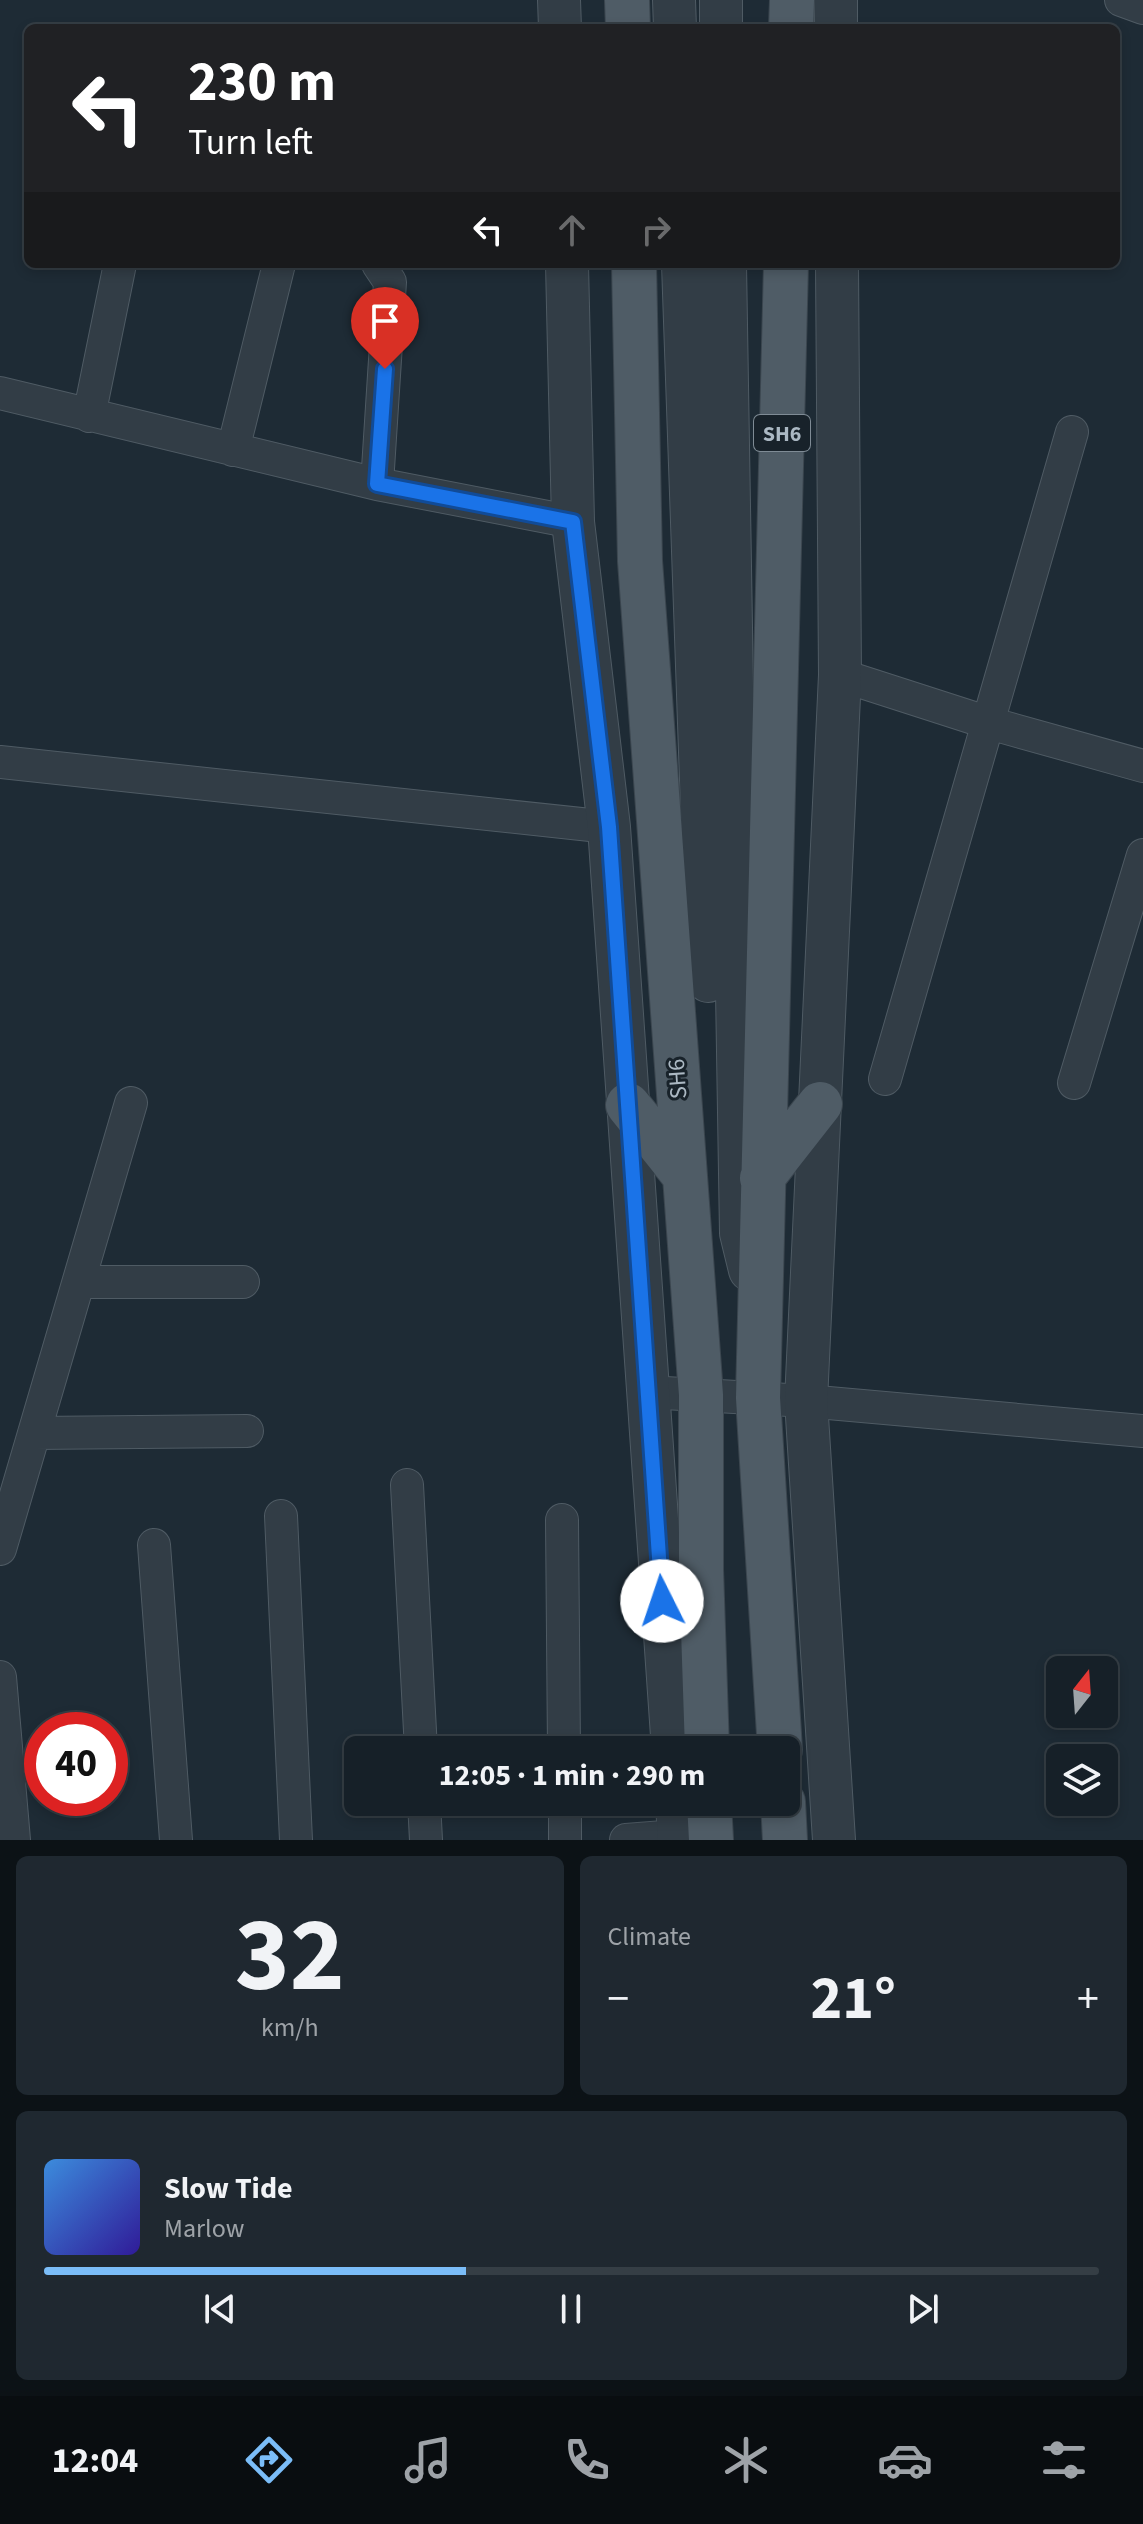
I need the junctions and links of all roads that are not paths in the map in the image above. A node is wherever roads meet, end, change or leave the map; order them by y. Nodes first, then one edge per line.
1 (559, 0) edge
2 (627, 0) edge
3 (674, 0) edge
4 (721, 0) edge
5 (792, 0) edge
6 (836, 0) edge
7 (1121, 0) edge
8 (1143, 8) edge
9 (560, 24) edge
10 (628, 24) edge
11 (675, 24) edge
12 (721, 24) edge
13 (791, 24) edge
14 (836, 24) edge
15 (119, 268) edge
16 (278, 268) edge
17 (381, 268) edge
18 (567, 268) edge
19 (634, 268) edge
20 (683, 268) edge
21 (725, 268) edge
22 (786, 268) edge
23 (837, 268) edge
24 (0, 393) edge
25 (89, 416) junction
26 (1072, 432) dead end
27 (233, 450) junction
28 (377, 484) junction
29 (573, 522) junction
30 (840, 675) junction
31 (989, 723) junction
32 (0, 762) edge
33 (1143, 766) edge
34 (609, 827) junction
35 (1143, 855) edge
36 (885, 1079) dead end
37 (1074, 1083) dead end
38 (131, 1103) dead end
39 (820, 1104) junction
40 (628, 1105) junction
41 (684, 1175) junction
42 (762, 1178) junction
43 (79, 1282) junction
44 (243, 1282) dead end
45 (694, 1302) junction
46 (759, 1307) junction
47 (647, 1392) junction
48 (701, 1395) junction
49 (758, 1398) junction
50 (806, 1401) junction
51 (247, 1431) dead end
52 (1143, 1431) edge
53 (34, 1433) junction
54 (407, 1485) dead end
55 (281, 1516) dead end
56 (562, 1520) dead end
57 (154, 1545) dead end
58 (0, 1549) edge
59 (0, 1677) edge
60 (420, 1736) edge
61 (564, 1736) edge
62 (672, 1736) edge
63 (707, 1736) edge
64 (779, 1736) edge
65 (425, 1816) edge
66 (565, 1816) edge
67 (784, 1816) edge
68 (694, 1826) edge
69 (14, 1840) edge
70 (176, 1840) edge
71 (296, 1840) edge
72 (426, 1840) edge
73 (565, 1840) edge
74 (626, 1840) edge
75 (785, 1840) edge
76 (834, 1840) edge

1 - 9 street
2 - 10 main road
3 - 11 street
4 - 12 street
5 - 13 main road
6 - 14 street
7 - 8 street
15 - 25 street
16 - 27 street
17 - 28 street
18 - 29 street
19 - 41 main road, SH6
20 - 45 street
21 - 46 street
22 - 42 main road, SH6 / SH6
23 - 30 street
24 - 25 street
25 - 27 street
26 - 31 street
27 - 28 street
28 - 29 street
29 - 34 street
30 - 31 street
30 - 39 street
31 - 33 street
31 - 36 street
32 - 34 street
34 - 40 street
35 - 37 street
38 - 43 street
39 - 42 main road
39 - 50 street
40 - 41 main road
40 - 47 street
41 - 45 main road, SH6
42 - 46 main road, SH6
43 - 44 street
43 - 53 street
45 - 48 main road, SH6
46 - 49 main road, SH6
47 - 48 street
47 - 62 street
48 - 49 street
48 - 63 main road, SH6
49 - 50 street
49 - 64 main road, SH6
50 - 52 street
50 - 76 street
51 - 53 street
53 - 58 street
54 - 60 street
55 - 71 street
56 - 61 street
57 - 70 street
59 - 69 street
65 - 72 street
66 - 73 street
67 - 75 main road
68 - 74 street

